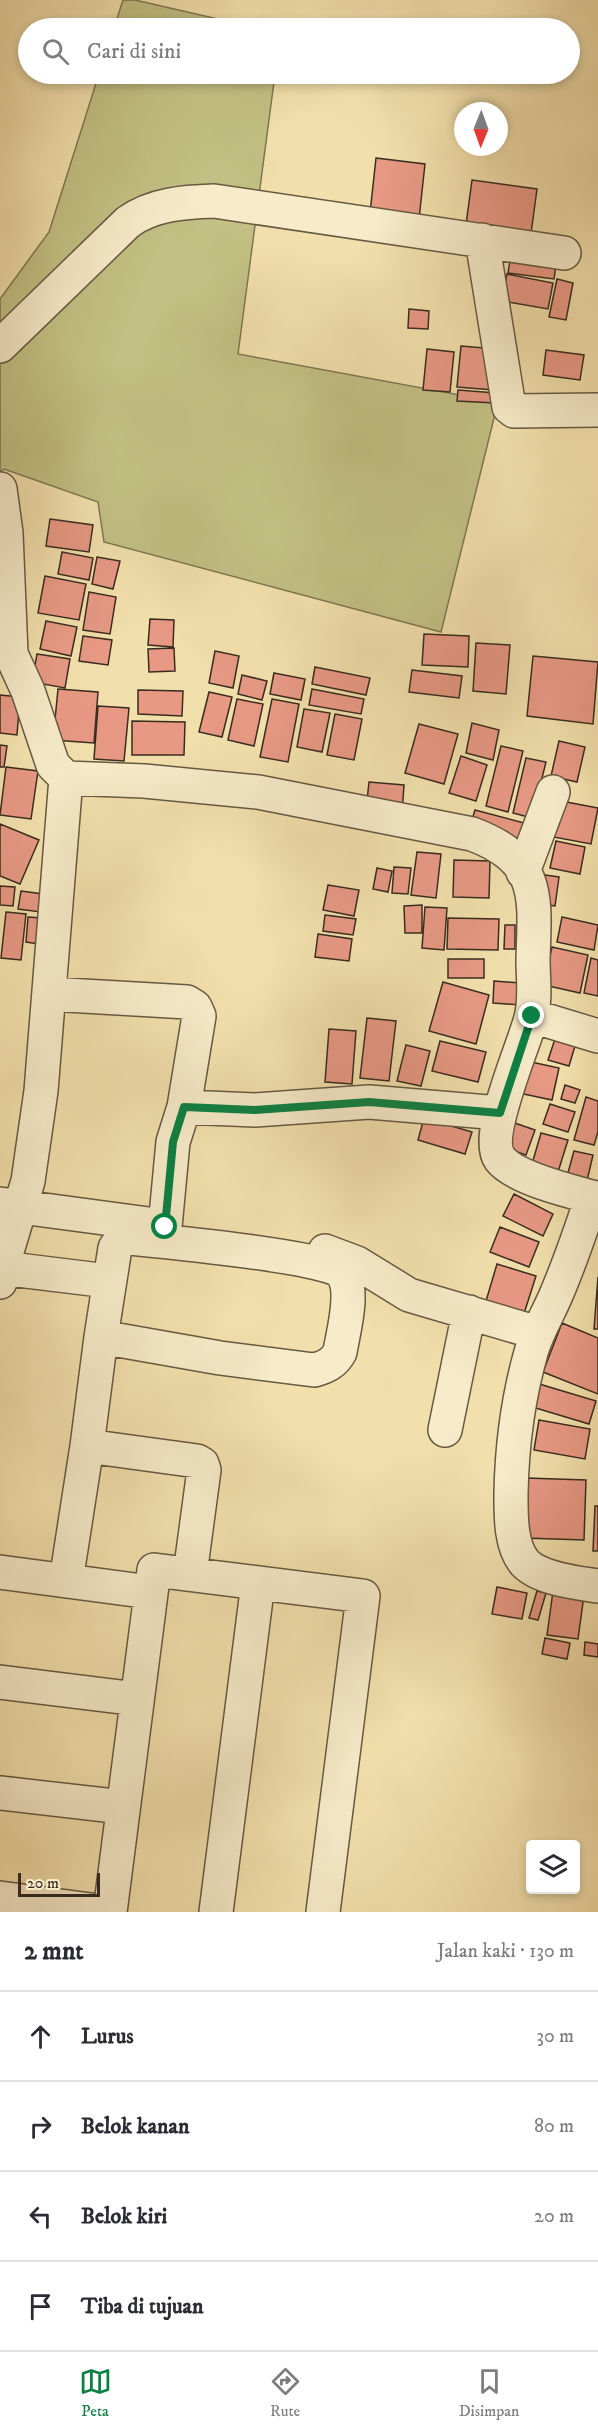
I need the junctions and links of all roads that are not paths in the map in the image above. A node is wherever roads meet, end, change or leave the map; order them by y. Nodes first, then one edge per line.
1 (482, 240) junction
2 (564, 253) dead end
3 (0, 346) edge
4 (598, 410) edge
5 (0, 489) edge
6 (6, 650) edge
7 (66, 778) junction
8 (553, 792) dead end
9 (523, 872) junction
10 (49, 994) junction
11 (532, 1016) junction
12 (598, 1035) edge
13 (184, 1107) junction
14 (500, 1113) junction
15 (595, 1185) edge
16 (10, 1205) edge
17 (165, 1227) junction
18 (588, 1246) edge
19 (1, 1275) edge
20 (108, 1281) junction
21 (469, 1312) junction
22 (538, 1333) junction
23 (101, 1337) junction
24 (445, 1430) dead end
25 (87, 1446) junction
26 (0, 1572) edge
27 (190, 1574) junction
28 (66, 1581) junction
29 (258, 1583) junction
30 (598, 1586) edge
31 (150, 1592) junction
32 (0, 1682) edge
33 (137, 1699) junction
34 (0, 1793) edge
35 (123, 1807) junction
36 (0, 1898) edge
37 (108, 1912) edge
38 (216, 1912) edge
39 (323, 1912) edge

1 - 2 street
1 - 3 street
1 - 4 street
5 - 6 street
6 - 7 street
7 - 9 street
7 - 10 street
8 - 9 street
9 - 11 street
10 - 13 street
10 - 16 street
11 - 12 street
11 - 14 street
13 - 14 street
13 - 17 street
14 - 15 street
15 - 18 street
16 - 17 street
16 - 19 street
17 - 21 street
18 - 22 street
19 - 20 street
20 - 23 street
20 - 23 street
21 - 22 street
21 - 24 street
22 - 30 street
23 - 25 street
25 - 27 street
25 - 28 street
26 - 28 street
27 - 29 street
27 - 31 street
28 - 31 street
29 - 38 street
29 - 39 street
31 - 33 street
32 - 33 street
33 - 35 street
34 - 35 street
35 - 37 street
36 - 37 street

